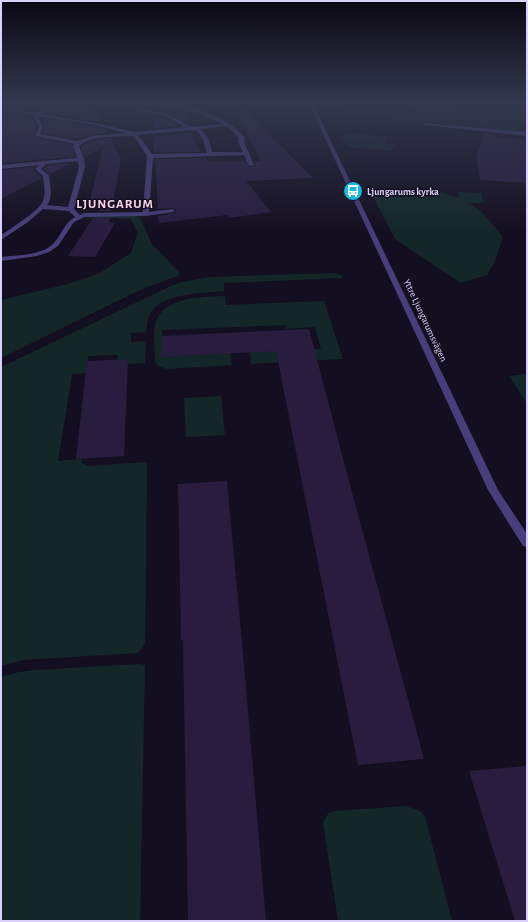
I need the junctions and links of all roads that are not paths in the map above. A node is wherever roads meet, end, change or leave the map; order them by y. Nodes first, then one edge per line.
1 (76, 146) edge
2 (144, 146) edge
3 (208, 146) edge
4 (243, 146) edge
5 (332, 146) edge
6 (247, 153) junction
7 (210, 154) junction
8 (150, 156) junction
9 (81, 159) junction
10 (44, 163) junction
11 (251, 165) dead end
12 (1, 167) edge
13 (43, 207) junction
14 (71, 209) junction
15 (172, 211) dead end
16 (146, 214) junction
17 (79, 216) junction
18 (1, 238) edge
19 (1, 259) edge
20 (527, 542) edge

1 - 9 street
2 - 8 street
3 - 7 street
4 - 6 street
5 - 20 street, Yttre Ljungarumsvägen
6 - 7 street
6 - 11 street
7 - 8 street
8 - 16 street
9 - 10 street
9 - 14 street
10 - 12 street
10 - 13 street
13 - 14 street
13 - 18 street
14 - 17 street
15 - 16 street
16 - 17 street
17 - 19 street

